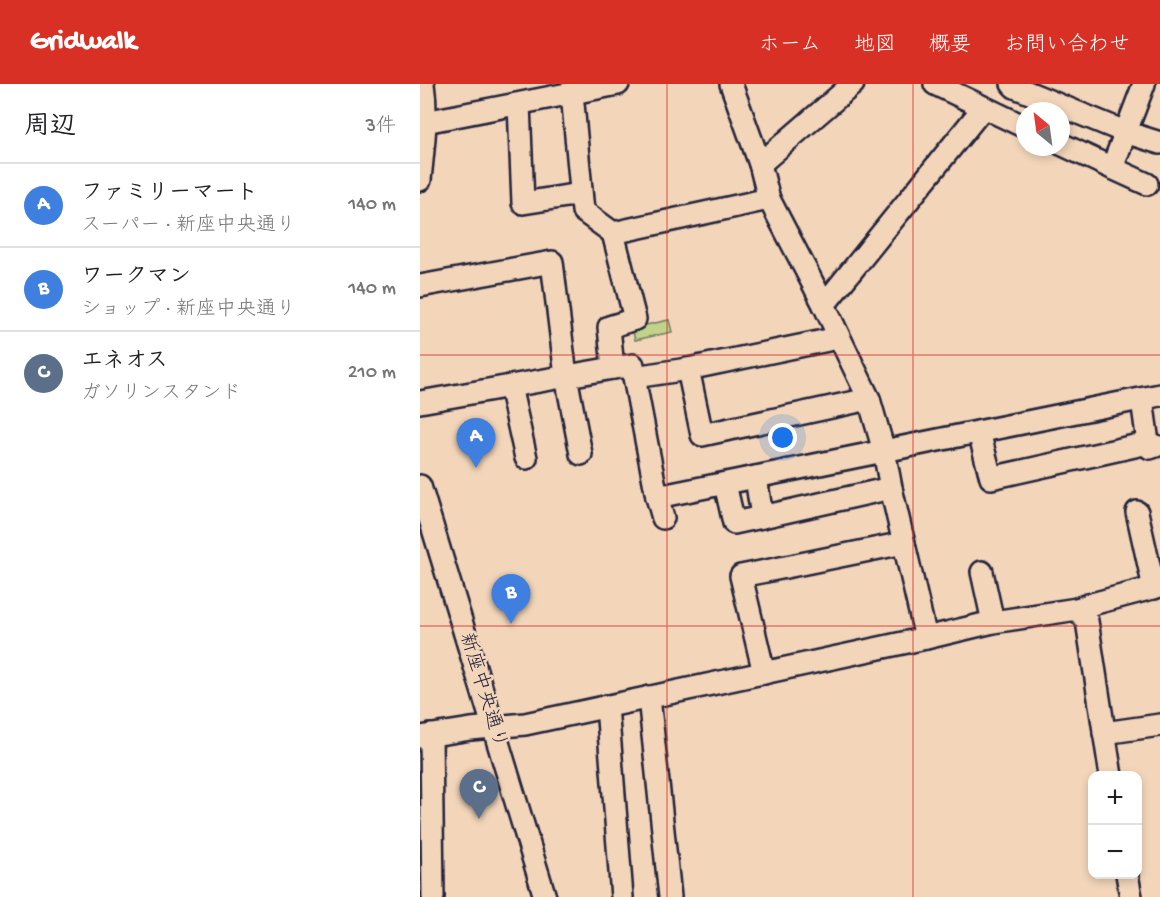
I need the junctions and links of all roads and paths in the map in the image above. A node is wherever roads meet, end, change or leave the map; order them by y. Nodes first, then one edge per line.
1 (423, 84) edge
2 (618, 84) edge
3 (731, 84) edge
4 (853, 84) edge
5 (935, 84) edge
6 (1012, 84) edge
7 (1144, 84) edge
8 (572, 93) junction
9 (519, 104) junction
10 (984, 108) junction
11 (422, 122) edge
12 (1016, 123) edge
13 (1125, 132) junction
14 (1160, 143) edge
15 (1070, 148) edge
16 (760, 164) junction
17 (1112, 168) junction
18 (420, 180) edge
19 (1147, 184) dead end
20 (580, 194) junction
21 (769, 199) junction
22 (613, 233) junction
23 (420, 286) edge
24 (824, 305) junction
25 (838, 338) junction
26 (613, 368) junction
27 (688, 369) junction
28 (566, 376) junction
29 (634, 377) junction
30 (510, 386) junction
31 (1151, 397) edge
32 (868, 399) junction
33 (420, 402) edge
34 (979, 432) junction
35 (1154, 444) edge
36 (884, 451) junction
37 (581, 454) dead end
38 (526, 458) dead end
39 (756, 477) junction
40 (725, 484) junction
41 (420, 486) edge
42 (891, 488) junction
43 (657, 497) junction
44 (1137, 512) dead end
45 (762, 517) junction
46 (663, 518) dead end
47 (428, 537) edge
48 (904, 543) junction
49 (981, 572) dead end
50 (1157, 587) edge
51 (1077, 609) junction
52 (993, 622) junction
53 (926, 638) junction
54 (764, 672) junction
55 (649, 697) junction
56 (607, 706) junction
57 (1160, 724) edge
58 (492, 727) junction
59 (1104, 733) junction
60 (425, 736) edge
61 (1110, 771) edge
62 (1128, 879) edge
63 (433, 897) edge
64 (545, 897) edge
65 (622, 897) edge
66 (670, 897) edge
67 (1131, 897) edge

1 - 11 street
2 - 8 street
3 - 16 street
4 - 16 street
5 - 10 street
6 - 13 street
7 - 13 street
8 - 9 street
8 - 20 street
9 - 11 street
9 - 20 street
10 - 12 street
10 - 24 street
11 - 18 street
13 - 14 street
13 - 17 street
15 - 17 street
16 - 21 street
17 - 19 street
20 - 22 street
21 - 22 street
21 - 24 street
22 - 26 street
23 - 28 street
24 - 25 street
25 - 27 street
25 - 32 street
26 - 28 street
26 - 29 street
27 - 29 street
27 - 32 street
28 - 30 street
28 - 37 street
29 - 43 street
30 - 33 street
30 - 38 street
31 - 34 street
31 - 35 street
32 - 36 street
34 - 35 street
34 - 36 street
36 - 39 street
36 - 42 street
39 - 40 street
39 - 45 street
40 - 43 street
40 - 45 street
41 - 47 street, 新座中央通り
42 - 45 street
42 - 48 street
43 - 46 street
44 - 50 street
47 - 58 street, 新座中央通り
48 - 53 street
48 - 54 street
49 - 52 street
50 - 51 street
51 - 52 street
51 - 59 street
52 - 53 street
53 - 54 street
54 - 55 street
55 - 56 street
55 - 66 street
56 - 58 street
56 - 65 street
57 - 59 street
58 - 60 street
58 - 64 street, 新座中央通り
59 - 61 street
60 - 63 street
62 - 67 street

